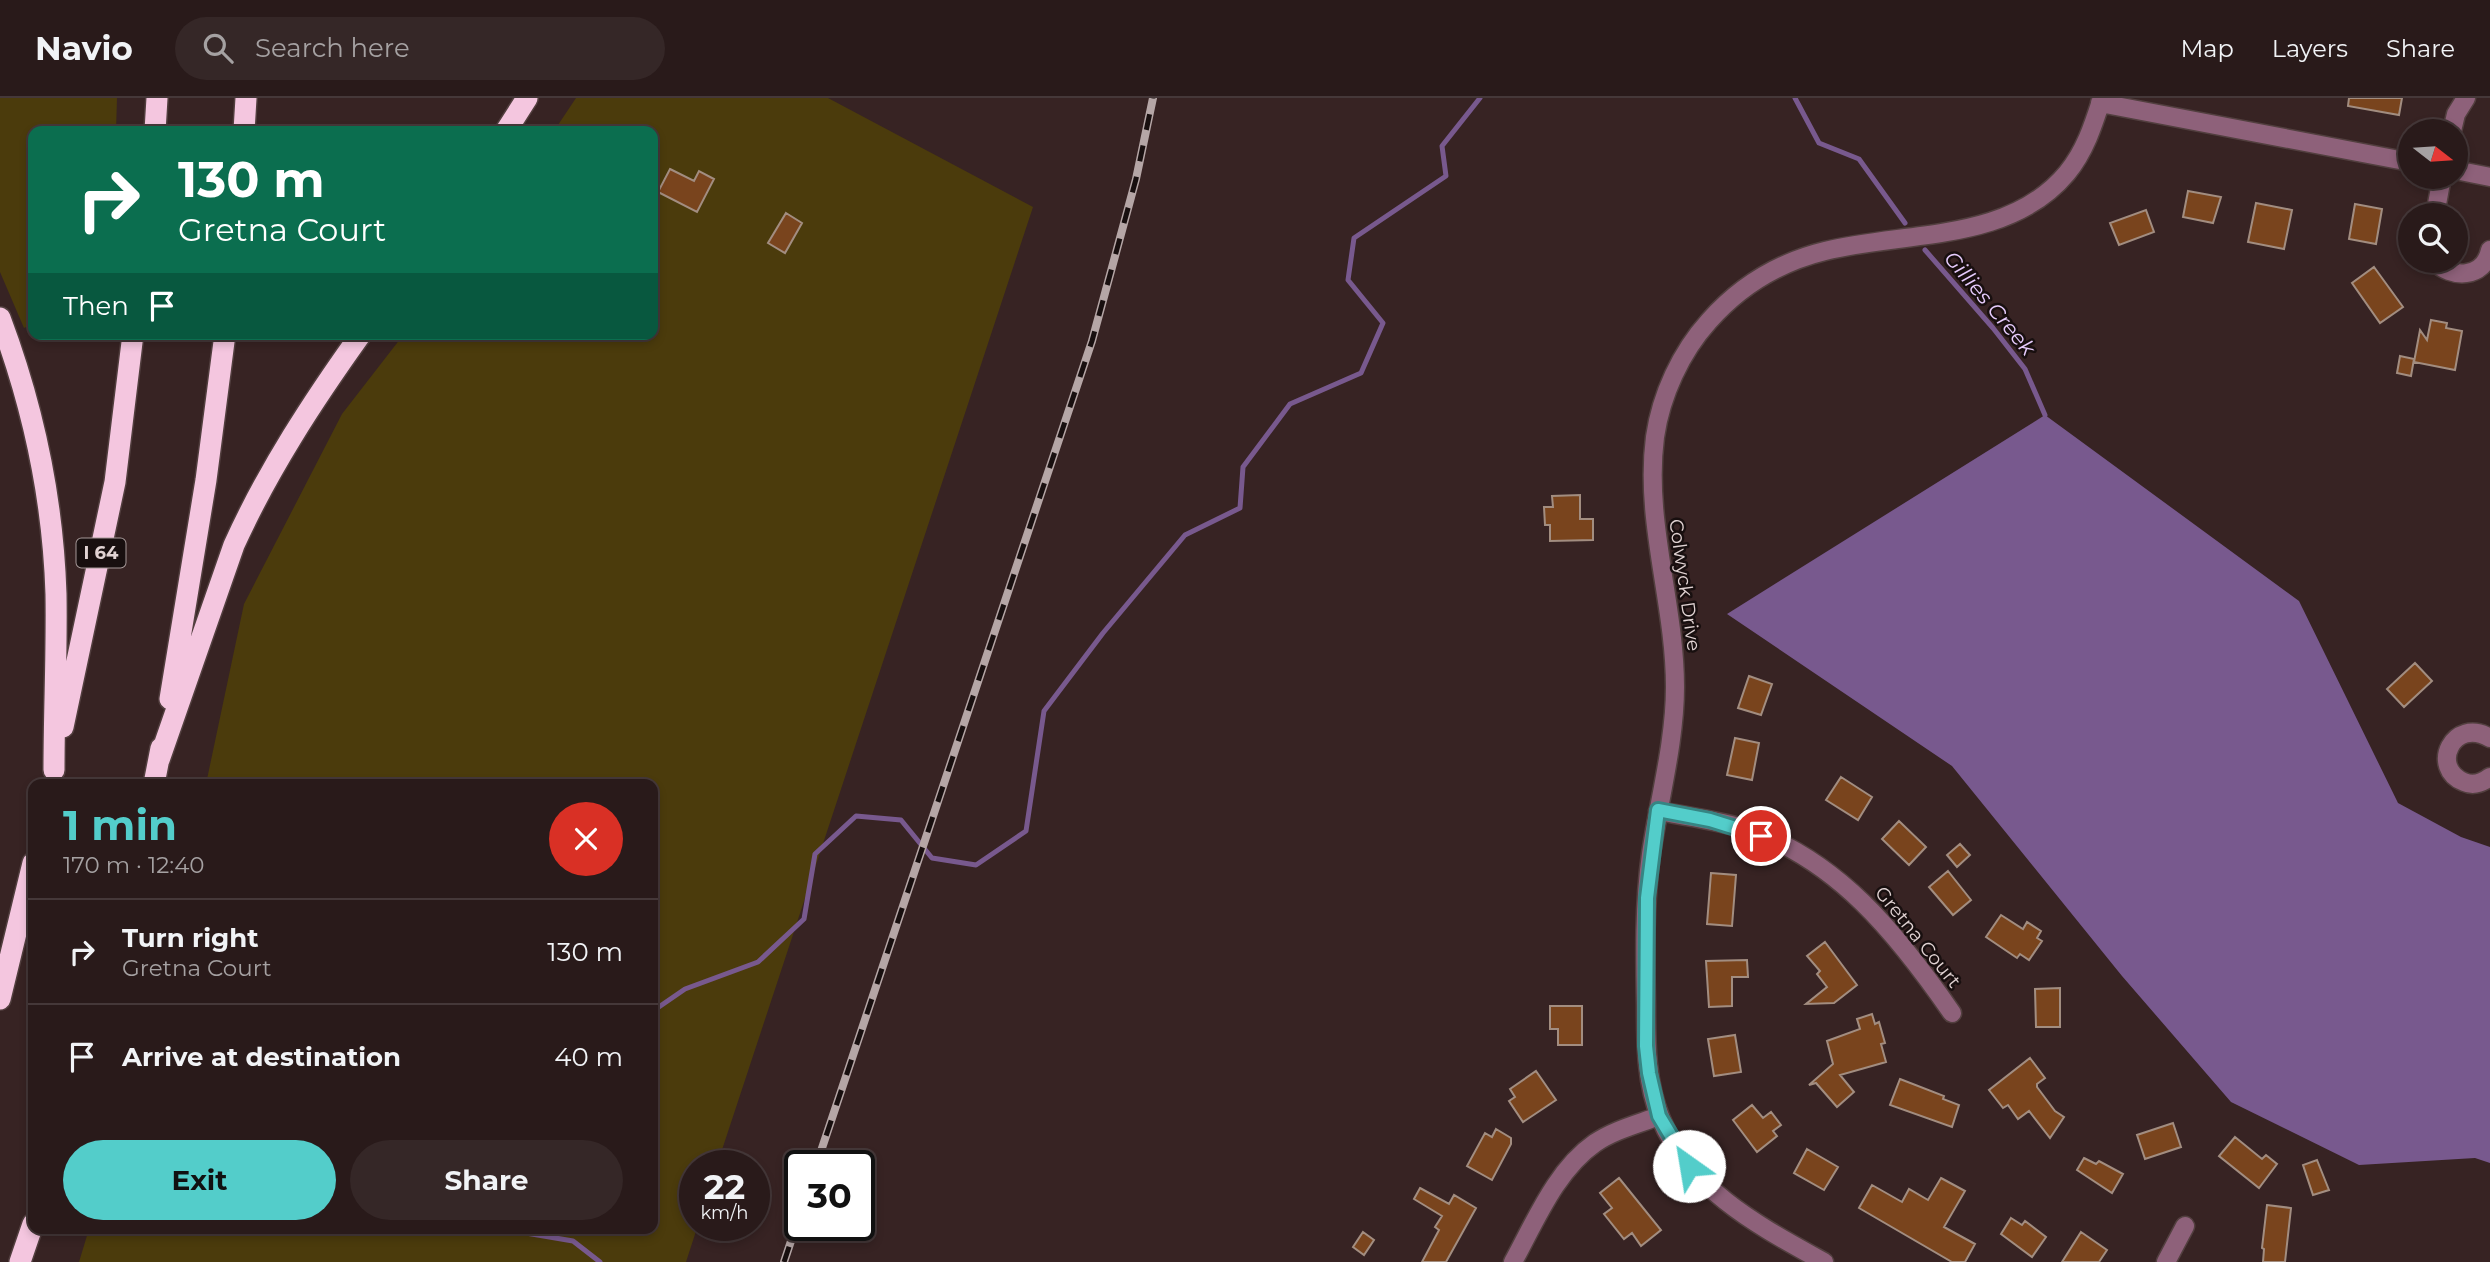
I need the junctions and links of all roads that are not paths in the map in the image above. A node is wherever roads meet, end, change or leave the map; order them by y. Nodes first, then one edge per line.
1 (157, 98) edge
2 (246, 98) edge
3 (527, 98) edge
4 (2466, 98) edge
5 (2101, 101) edge
6 (2455, 119) edge
7 (155, 126) edge
8 (244, 126) edge
9 (509, 126) edge
10 (2398, 160) edge
11 (2468, 173) edge
12 (2490, 177) edge
13 (2490, 250) edge
14 (2454, 273) edge
15 (0, 318) edge
16 (132, 340) edge
17 (224, 340) edge
18 (356, 340) edge
19 (2490, 738) edge
20 (159, 760) junction
21 (52, 777) edge
22 (2490, 777) edge
23 (155, 779) edge
24 (1658, 810) junction
25 (28, 884) edge
26 (0, 999) edge
27 (1952, 1013) dead end
28 (1659, 1116) junction
29 (2185, 1226) dead end
30 (30, 1234) edge
31 (20, 1262) edge
32 (1513, 1262) edge
33 (1824, 1262) edge
34 (2166, 1262) edge

1 - 7 highway
2 - 8 highway
3 - 9 highway
4 - 6 street
5 - 10 street
5 - 24 street, Colwyck Drive
11 - 12 street
13 - 14 street
15 - 21 highway
16 - 21 highway, I 64
17 - 20 highway
18 - 20 highway
19 - 22 street
20 - 23 highway
24 - 27 street, Gretna Court
24 - 28 street, Colwyck Drive
25 - 26 highway
28 - 32 street
28 - 33 street, Colwyck Drive
29 - 34 street
30 - 31 highway

